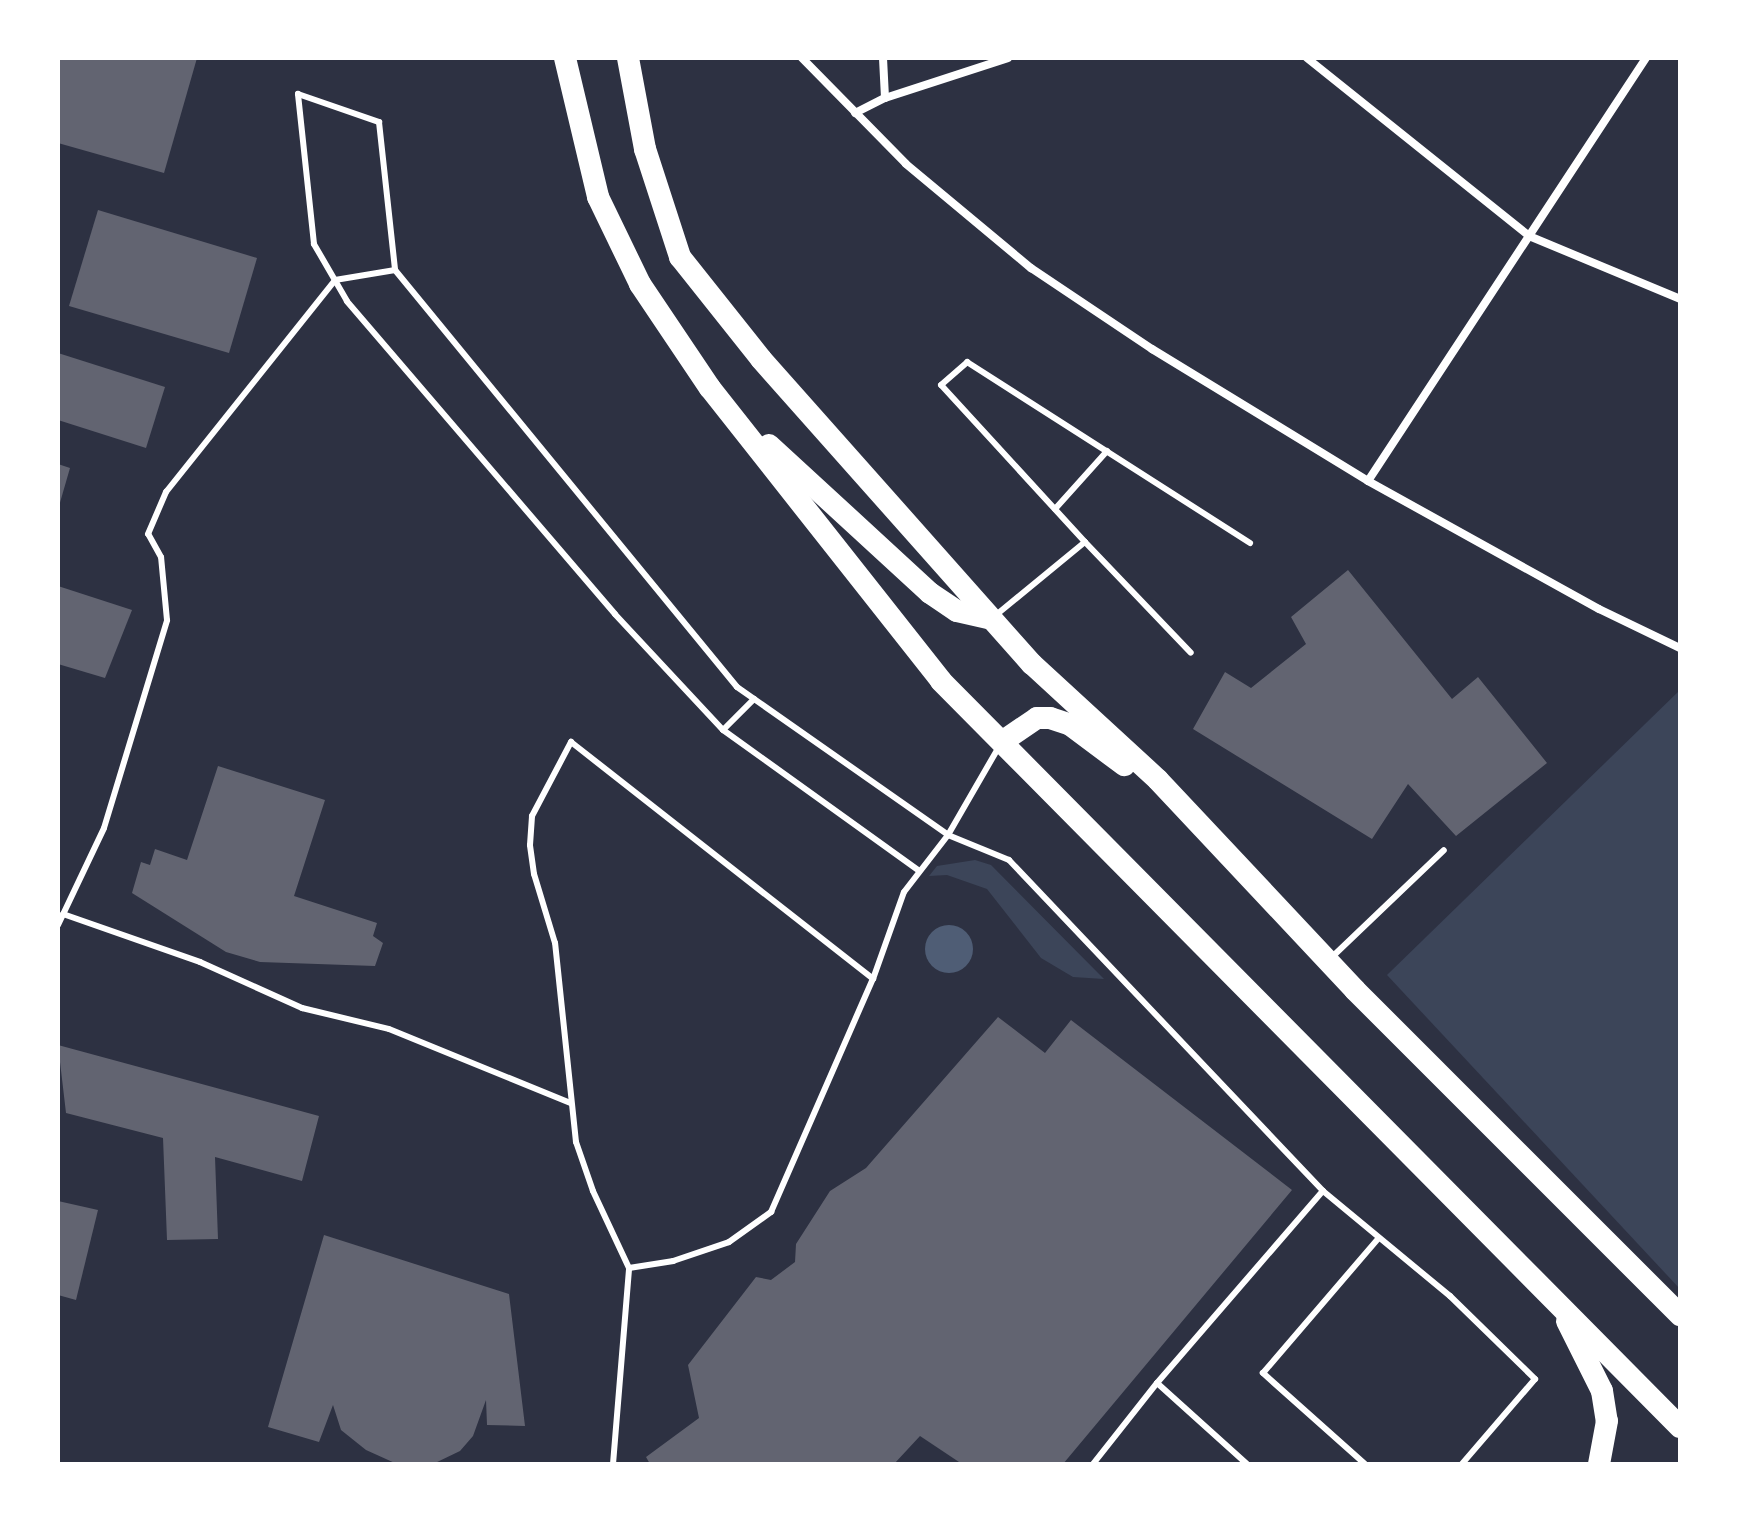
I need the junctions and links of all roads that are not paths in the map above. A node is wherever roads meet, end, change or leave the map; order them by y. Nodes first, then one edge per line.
1 (565, 58) edge
2 (628, 58) edge
3 (802, 58) edge
4 (883, 58) edge
5 (1008, 58) edge
6 (1307, 58) edge
7 (1646, 58) edge
8 (885, 98) junction
9 (855, 113) junction
10 (1529, 236) junction
11 (395, 270) junction
12 (335, 280) junction
13 (1680, 299) edge
14 (718, 399) junction
15 (1107, 451) junction
16 (1368, 481) junction
17 (1055, 509) junction
18 (1085, 542) junction
19 (1250, 543) dead end
20 (991, 619) junction
21 (1680, 648) edge
22 (1191, 653) dead end
23 (754, 699) junction
24 (723, 730) junction
25 (1003, 741) junction
26 (1158, 780) junction
27 (948, 835) junction
28 (1444, 850) dead end
29 (918, 870) junction
30 (63, 914) junction
31 (58, 925) edge
32 (1328, 961) junction
33 (873, 979) junction
34 (570, 1103) junction
35 (1323, 1191) junction
36 (1378, 1239) junction
37 (629, 1268) junction
38 (1555, 1299) junction
39 (1680, 1315) edge
40 (1157, 1383) junction
41 (1680, 1427) edge
42 (613, 1464) edge
43 (1093, 1464) edge
44 (1247, 1464) edge
45 (1365, 1464) edge
46 (1462, 1464) edge
47 (1599, 1464) edge

1 - 14 highway
2 - 20 highway
3 - 9 street
4 - 8 street
5 - 8 street
6 - 10 street
7 - 10 street
8 - 9 street
9 - 16 street
10 - 13 street
10 - 16 street
11 - 12 lane
11 - 12 lane
11 - 23 lane
12 - 24 lane
12 - 30 lane
14 - 20 highway
14 - 25 highway
15 - 17 lane
15 - 17 lane
15 - 19 lane
16 - 21 street
17 - 18 lane
18 - 20 lane
18 - 22 lane
20 - 26 highway
23 - 24 lane
23 - 27 lane
24 - 29 lane
25 - 26 highway
25 - 27 lane
25 - 38 highway
26 - 32 highway
27 - 29 lane
27 - 35 lane
28 - 32 lane
29 - 33 lane
30 - 31 lane
30 - 34 lane
32 - 39 highway
33 - 34 lane
33 - 37 lane
34 - 37 lane
35 - 36 lane
35 - 40 lane
36 - 45 lane
36 - 46 lane
37 - 42 lane
38 - 41 highway
38 - 47 highway
40 - 43 lane
40 - 44 lane

